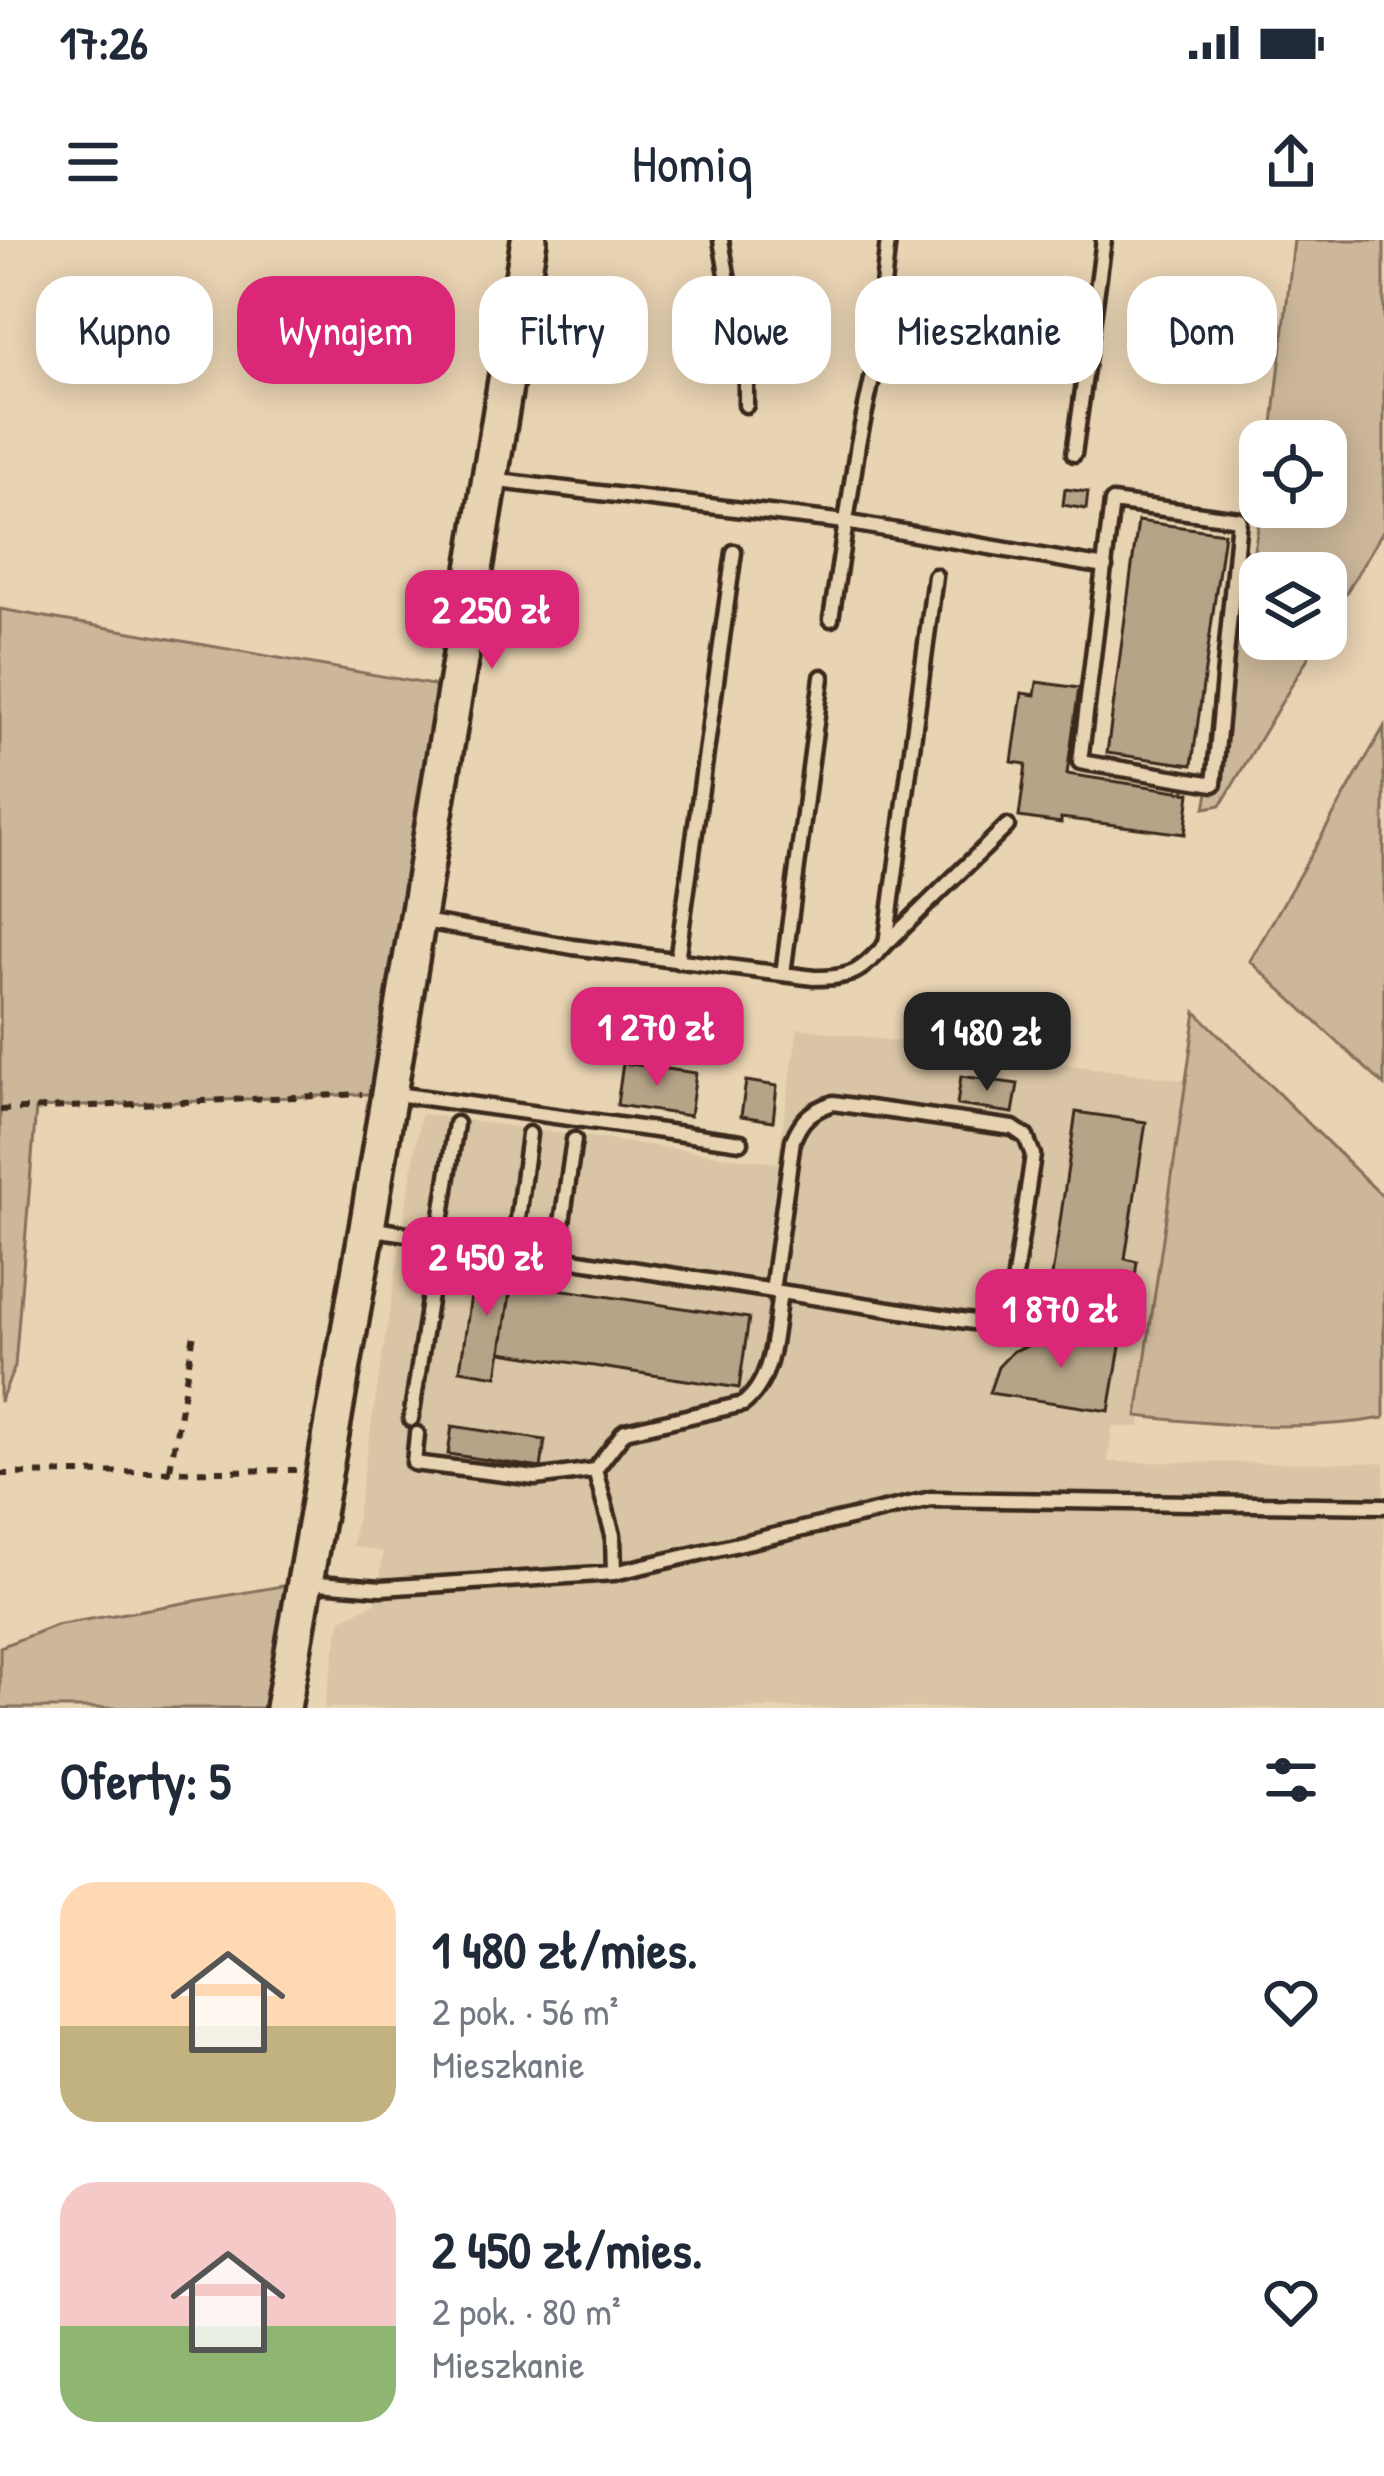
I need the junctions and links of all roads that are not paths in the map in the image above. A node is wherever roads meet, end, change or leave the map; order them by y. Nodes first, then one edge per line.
1 (529, 240) edge
2 (721, 240) edge
3 (888, 240) edge
4 (1104, 240) edge
5 (884, 276) edge
6 (871, 384) edge
7 (746, 405) dead end
8 (1074, 454) dead end
9 (489, 480) junction
10 (844, 523) junction
11 (734, 552) dead end
12 (1105, 567) junction
13 (935, 576) dead end
14 (831, 619) dead end
15 (822, 677) dead end
16 (1007, 826) dead end
17 (417, 920) junction
18 (886, 944) junction
19 (677, 961) junction
20 (783, 974) junction
21 (388, 1093) junction
22 (456, 1124) dead end
23 (530, 1134) dead end
24 (574, 1140) dead end
25 (740, 1142) dead end
26 (367, 1228) junction
27 (438, 1239) junction
28 (514, 1250) junction
29 (557, 1257) junction
30 (776, 1291) junction
31 (411, 1419) dead end
32 (417, 1434) dead end
33 (595, 1470) junction
34 (1384, 1506) edge
35 (614, 1573) junction
36 (304, 1582) junction
37 (283, 1708) edge

1 - 9 street
2 - 7 lane
3 - 5 lane
4 - 8 lane
6 - 10 lane
9 - 10 lane
9 - 17 street
10 - 12 lane
10 - 14 lane
11 - 19 lane
12 - 12 lane
13 - 18 lane
15 - 20 lane
16 - 18 lane
17 - 19 lane
17 - 21 street
18 - 20 lane
19 - 20 lane
21 - 25 lane
21 - 26 street
22 - 27 lane
23 - 28 lane
24 - 29 lane
26 - 27 lane
26 - 36 street
27 - 28 lane
27 - 31 lane
28 - 29 lane
29 - 30 lane
30 - 30 lane
30 - 33 lane
32 - 33 lane
33 - 35 lane
34 - 35 lane
35 - 36 lane
36 - 37 street

